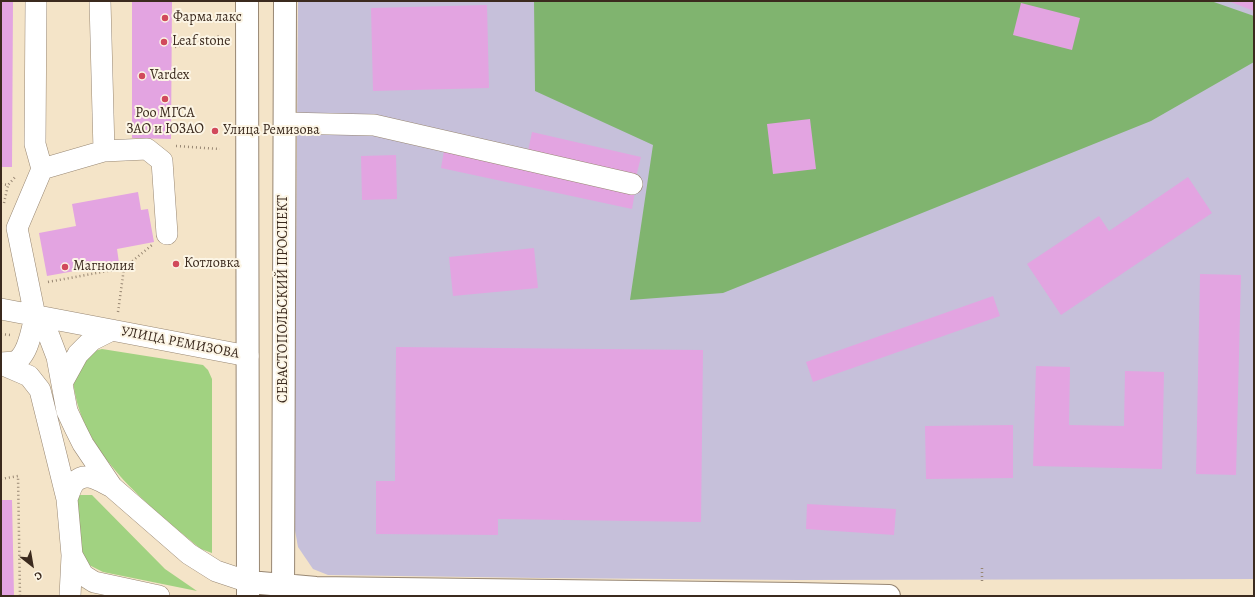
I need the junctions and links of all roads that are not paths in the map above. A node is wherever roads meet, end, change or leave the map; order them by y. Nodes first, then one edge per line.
1 (36, 1) edge
2 (100, 1) edge
3 (246, 1) edge
4 (285, 1) edge
5 (285, 123) junction
6 (104, 151) junction
7 (42, 169) junction
8 (632, 184) dead end
9 (9, 224) edge
10 (167, 234) road end
11 (1, 309) edge
12 (35, 316) junction
13 (112, 330) junction
14 (248, 356) junction
15 (1, 363) edge
16 (62, 383) junction
17 (112, 487) junction
18 (67, 499) junction
19 (72, 555) junction
20 (248, 589) edge
21 (283, 591) edge
22 (70, 596) edge
23 (159, 596) edge
24 (890, 596) edge

1 - 7 street
2 - 6 street
3 - 14 main road
4 - 5 main road, СЕВАСТОПОЛЬСКИЙ ПРОСПЕКТ
5 - 8 street
5 - 21 main road, СЕВАСТОПОЛЬСКИЙ ПРОСПЕКТ
6 - 7 street
6 - 10 street
7 - 9 street
9 - 12 street
11 - 12 street, УЛИЦА РЕМИЗОВА
12 - 13 street, УЛИЦА РЕМИЗОВА
12 - 15 street
12 - 16 street
13 - 14 street, УЛИЦА РЕМИЗОВА
13 - 16 street, УЛИЦА РЕМИЗОВА
14 - 20 main road
15 - 18 street
16 - 17 street
17 - 18 street
17 - 20 street
18 - 19 street
19 - 22 street
19 - 23 street
20 - 21 main road
21 - 24 main road

